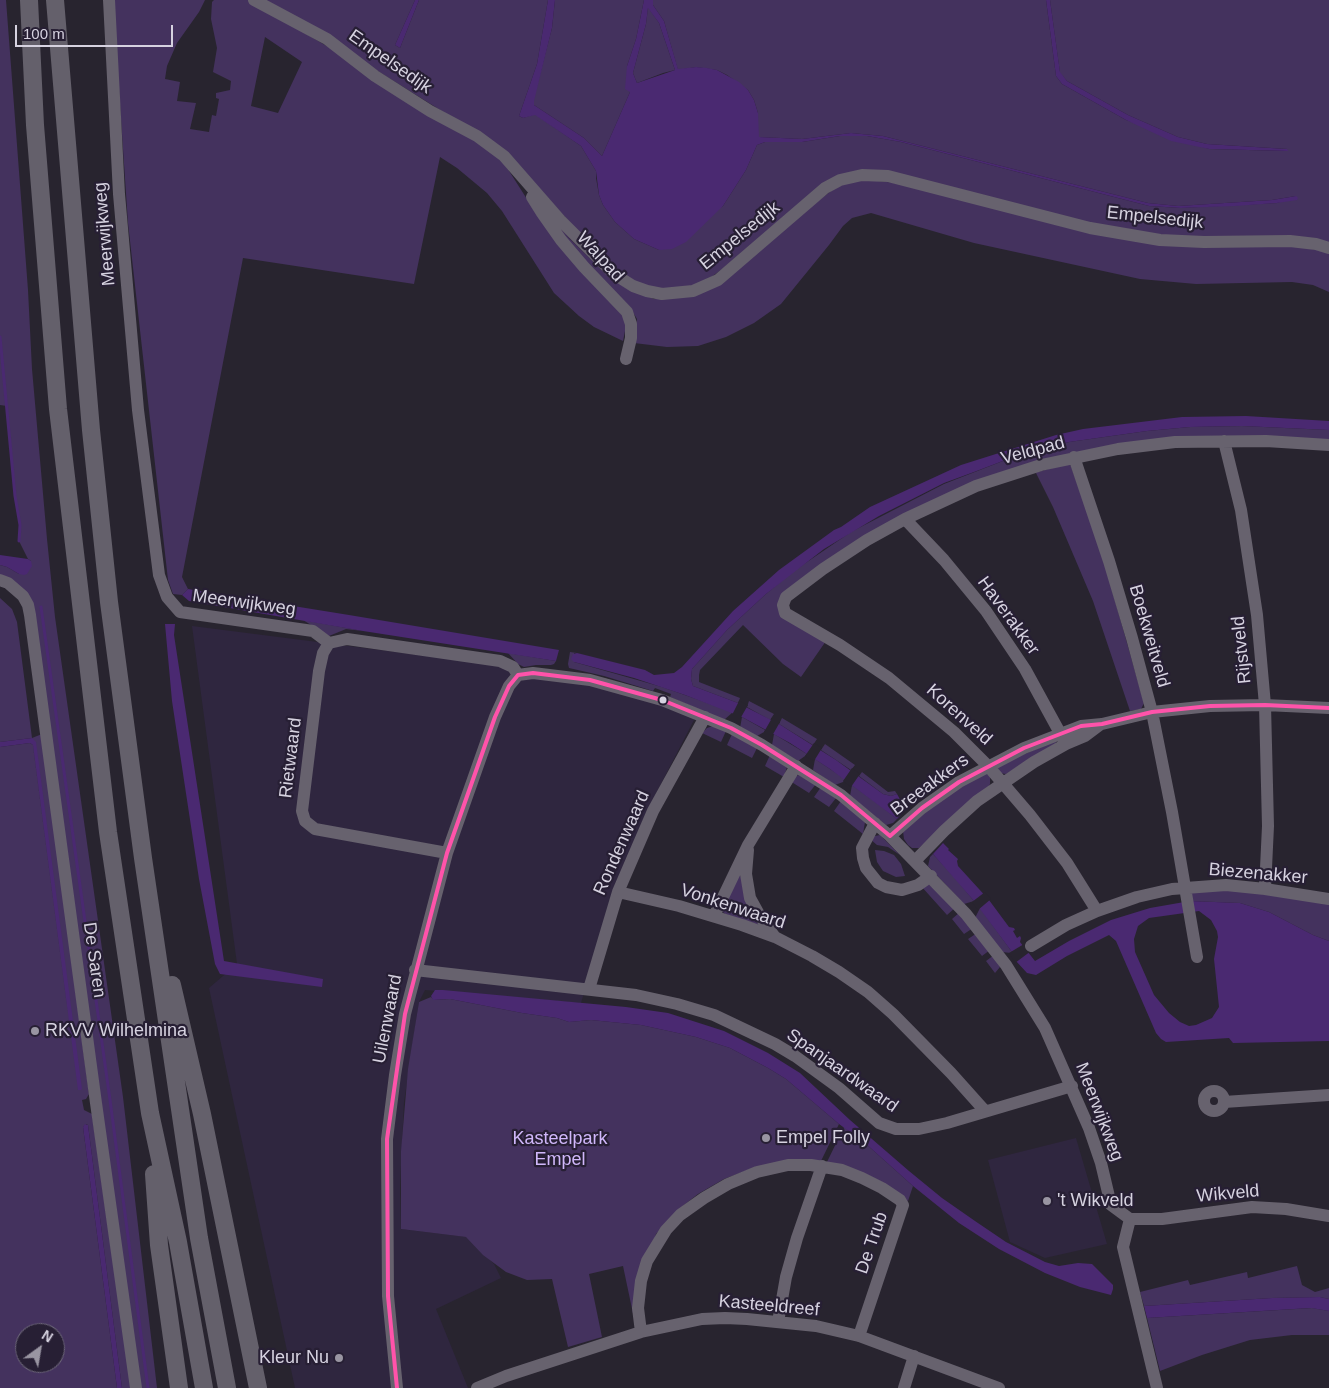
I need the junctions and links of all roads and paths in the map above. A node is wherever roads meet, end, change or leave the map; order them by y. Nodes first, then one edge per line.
1 (28, 0) edge
2 (55, 0) edge
3 (109, 0) edge
4 (254, 0) edge
5 (527, 183) junction
6 (1329, 248) edge
7 (626, 359) dead end
8 (1224, 441) junction
9 (1329, 445) edge
10 (1074, 457) junction
11 (905, 519) junction
12 (0, 580) edge
13 (783, 605) joint
14 (329, 643) junction
15 (518, 674) junction
16 (1266, 705) junction
17 (1329, 708) edge
18 (1152, 712) junction
19 (705, 717) junction
20 (1063, 738) junction
21 (796, 766) junction
22 (988, 766) junction
23 (1003, 782) junction
24 (875, 823) junction
25 (890, 836) junction
26 (748, 845) junction
27 (447, 853) junction
28 (142, 858) junction
29 (915, 861) junction
30 (931, 876) junction
31 (1185, 887) junction
32 (1265, 889) junction
33 (618, 892) junction
34 (1329, 899) edge
35 (1097, 911) junction
36 (714, 916) junction
37 (775, 937) junction
38 (1031, 946) dead end
39 (1197, 957) dead end
40 (415, 970) junction
41 (588, 989) junction
42 (1072, 1086) junction
43 (1329, 1095) edge
44 (1224, 1102) dead end
45 (985, 1111) junction
46 (150, 1113) junction
47 (822, 1166) junction
48 (1328, 1212) edge
49 (1130, 1219) junction
50 (778, 1322) junction
51 (641, 1332) junction
52 (859, 1336) junction
53 (914, 1356) junction
54 (136, 1388) edge
55 (179, 1388) edge
56 (204, 1388) edge
57 (227, 1388) edge
58 (258, 1388) edge
59 (397, 1388) edge
60 (477, 1388) edge
61 (904, 1388) edge
62 (999, 1388) edge
63 (1157, 1388) edge

1 - 46 highway
2 - 28 highway
3 - 14 street, Meerwijkweg
4 - 5 street, Empelsedijk
5 - 6 street, Empelsedijk
5 - 7 street, Walpad
8 - 9 street, Veldpad
8 - 10 street, Veldpad
8 - 16 street, Rijstveld
10 - 11 street, Veldpad
10 - 18 street, Boekweitveld
11 - 13 street, Veldpad
11 - 20 street, Haverakker
12 - 54 street, De Saren
13 - 22 street, Korenveld
14 - 15 street
14 - 27 street, Rietwaard
15 - 19 street, Meerwijkweg
15 - 27 street, Uilenwaard
16 - 17 street, Breeakkers
16 - 18 street, Breeakkers
16 - 32 street, Rijstveld
18 - 20 street, Breeakkers
18 - 31 street, Boekweitveld
19 - 21 street, Meerwijkweg
19 - 33 street, Rondenwaard
20 - 22 street, Breeakkers
20 - 23 street, Breeakkers
21 - 24 street, Meerwijkweg
21 - 26 street
22 - 23 street, Korenveld
22 - 25 street, Breeakkers
23 - 29 street, Breeakkers
23 - 35 street, Korenveld
24 - 25 street, Meerwijkweg
24 - 30 street
25 - 29 street, Meerwijkweg
26 - 36 street
26 - 37 street
27 - 40 street, Uilenwaard
28 - 57 highway
28 - 58 highway
29 - 30 street, Meerwijkweg
30 - 42 street, Meerwijkweg
31 - 32 street, Biezenakker
31 - 35 street, Biezenakker
31 - 39 street, Biezenakker
32 - 34 street, Biezenakker
33 - 36 street, Vonkenwaard
33 - 41 street, Rondenwaard
35 - 38 street, Biezenakker
36 - 37 street, Vonkenwaard
37 - 45 street, Vonkenwaard
40 - 41 street, Spanjaardwaard
40 - 59 street, Uilenwaard
41 - 45 street, Spanjaardwaard
42 - 45 street, Spanjaardwaard
42 - 49 street, Meerwijkweg
43 - 44 street
46 - 55 highway
46 - 56 highway
47 - 50 street
47 - 51 street, De Trub
47 - 52 street, De Trub
48 - 49 street, Wikveld
49 - 63 street
50 - 51 street, Kasteeldreef
50 - 52 street, Kasteeldreef
51 - 60 street, Kasteeldreef
52 - 53 street, Kasteeldreef
53 - 61 street
53 - 62 street, Kasteeldreef

